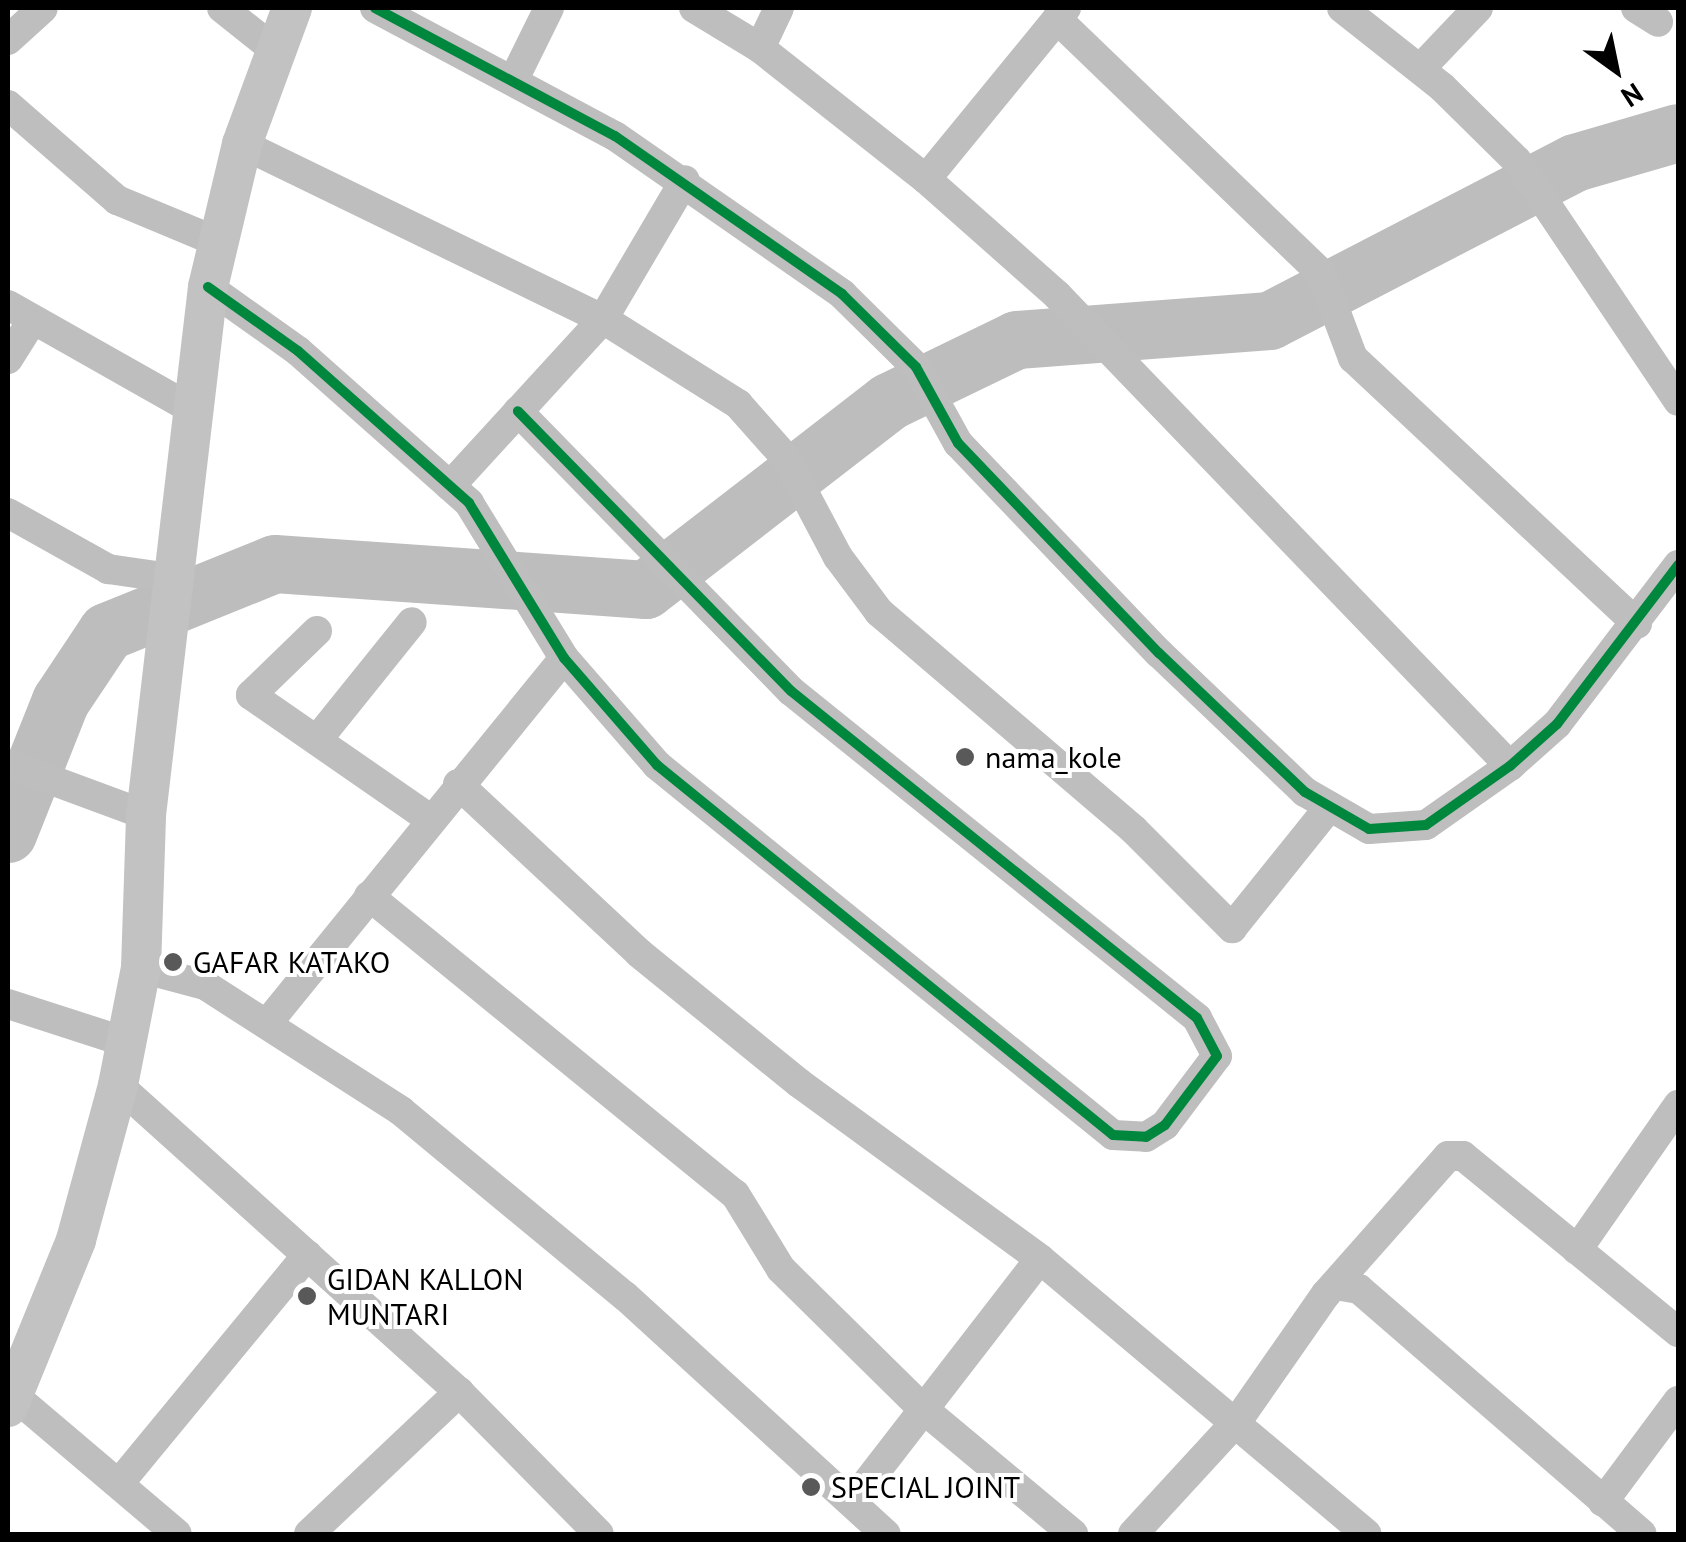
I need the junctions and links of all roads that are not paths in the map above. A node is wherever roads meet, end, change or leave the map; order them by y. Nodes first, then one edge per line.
1 (42, 8) edge
2 (222, 8) edge
3 (292, 8) edge
4 (375, 8) edge
5 (549, 8) edge
6 (694, 8) edge
7 (779, 8) edge
8 (1342, 8) edge
9 (1478, 8) edge
10 (1061, 13) edge
11 (8, 40) edge
12 (760, 48) junction
13 (276, 52) junction
14 (1420, 69) junction
15 (513, 81) junction
16 (8, 105) edge
17 (242, 144) junction
18 (926, 178) junction
19 (684, 180) junction
20 (218, 242) junction
21 (208, 286) junction
22 (19, 314) edge
23 (603, 319) junction
24 (8, 359) edge
25 (1667, 359) edge
26 (1678, 402) edge
27 (192, 409) junction
28 (518, 412) junction
29 (450, 486) junction
30 (8, 514) edge
31 (1678, 565) edge
32 (175, 593) junction
33 (412, 622) dead end
34 (1636, 624) junction
35 (318, 631) dead end
36 (564, 658) junction
37 (317, 740) junction
38 (1510, 766) junction
39 (21, 771) edge
40 (458, 784) junction
41 (1330, 806) junction
42 (146, 816) junction
43 (430, 820) junction
44 (369, 896) junction
45 (141, 968) junction
46 (8, 1004) edge
47 (270, 1020) junction
48 (126, 1042) junction
49 (118, 1085) junction
50 (1678, 1105) edge
51 (1577, 1250) junction
52 (306, 1255) junction
53 (1040, 1259) junction
54 (1341, 1286) junction
55 (1678, 1332) edge
56 (12, 1381) edge
57 (459, 1392) junction
58 (1678, 1401) edge
59 (922, 1408) junction
60 (1238, 1420) junction
61 (121, 1481) junction
62 (1603, 1502) junction
63 (868, 1523) edge
64 (177, 1534) edge
65 (309, 1534) edge
66 (599, 1534) edge
67 (1073, 1534) edge
68 (1134, 1534) edge
69 (1367, 1534) edge
70 (1642, 1534) edge

1 - 11 street
2 - 13 street
3 - 13 street
4 - 15 street
5 - 15 street
6 - 12 street
7 - 12 street
8 - 14 street
9 - 14 street
10 - 18 street
10 - 34 street
12 - 18 street
13 - 17 street
14 - 25 street
15 - 19 street
16 - 20 street
17 - 20 street
17 - 23 street
18 - 38 street
19 - 23 street
19 - 41 street
20 - 21 street
21 - 27 street
21 - 29 street
22 - 24 street
22 - 27 street
23 - 28 street
23 - 41 street
25 - 26 street
27 - 32 street
28 - 29 street
28 - 36 street
29 - 36 street
30 - 32 street
31 - 34 street
32 - 42 street
33 - 37 street
34 - 38 street
35 - 37 street
36 - 40 street
37 - 43 street
38 - 41 street
39 - 42 street
40 - 43 street
40 - 53 street
42 - 45 street
43 - 44 street
44 - 47 street
44 - 59 street
45 - 47 street
45 - 48 street
46 - 48 street
47 - 63 street
48 - 49 street
49 - 52 street
49 - 56 street
50 - 51 street
51 - 54 street
51 - 55 street
52 - 57 street
52 - 61 street
53 - 59 street
53 - 60 street
54 - 60 street
54 - 62 street
56 - 61 street
57 - 65 street
57 - 66 street
58 - 62 street
59 - 63 street
59 - 67 street
60 - 68 street
60 - 69 street
61 - 64 street
62 - 70 street

